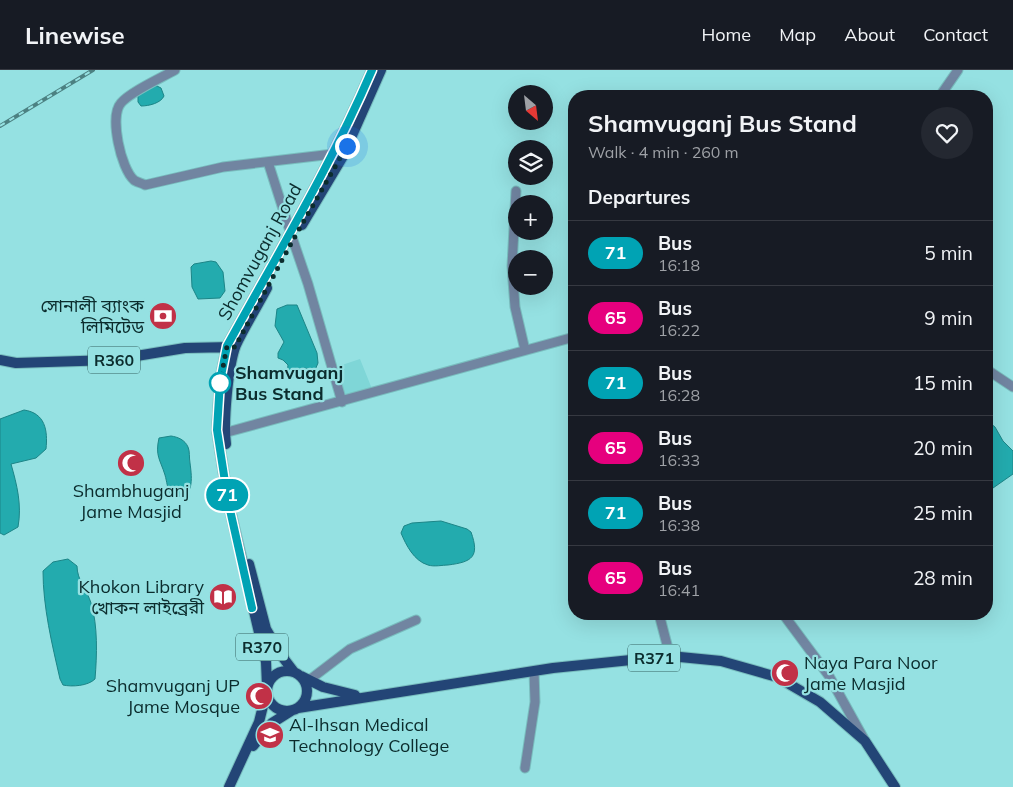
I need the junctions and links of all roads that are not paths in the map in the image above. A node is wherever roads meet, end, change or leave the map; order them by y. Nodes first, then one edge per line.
1 (175, 70) edge
2 (372, 70) edge
3 (381, 70) edge
4 (958, 70) edge
5 (164, 72) edge
6 (944, 90) edge
7 (333, 154) junction
8 (268, 162) junction
9 (516, 190) dead end
10 (292, 236) junction
11 (568, 339) edge
12 (231, 347) junction
13 (525, 350) junction
14 (0, 360) edge
15 (993, 374) edge
16 (1013, 387) edge
17 (342, 402) junction
18 (224, 433) junction
19 (416, 620) dead end
20 (661, 620) edge
21 (787, 620) edge
22 (670, 656) junction
23 (534, 671) junction
24 (301, 676) junction
25 (267, 689) junction
26 (366, 696) junction
27 (295, 709) junction
28 (865, 741) junction
29 (243, 759) junction
30 (525, 768) dead end
31 (229, 787) edge
32 (895, 787) edge

1 - 5 street
2 - 7 main road, Shomvuganj Road / R370
3 - 10 main road, Shomvuganj Road / R370
4 - 6 street
5 - 8 street
7 - 8 street
7 - 10 main road, Shomvuganj Road / R370
8 - 10 street
9 - 13 street
10 - 12 main road, Shomvuganj Road / R370
10 - 17 street
11 - 13 street
12 - 14 main road, R360
12 - 18 main road, Shomvuganj Road / R370
12 - 25 main road, Shomvuganj Road / R370
13 - 17 street
15 - 16 street
17 - 18 street
18 - 24 main road, Shomvuganj Road / R370
19 - 24 street
20 - 22 street
21 - 28 street
22 - 23 main road, R371
22 - 28 main road, R371
23 - 26 main road, R371
23 - 30 street
24 - 25 main road
24 - 26 main road, R371
24 - 27 main road
25 - 27 main road
25 - 29 main road, R370
26 - 27 main road, R371
27 - 29 main road, R371
28 - 32 main road, R371
29 - 31 main road, R370

